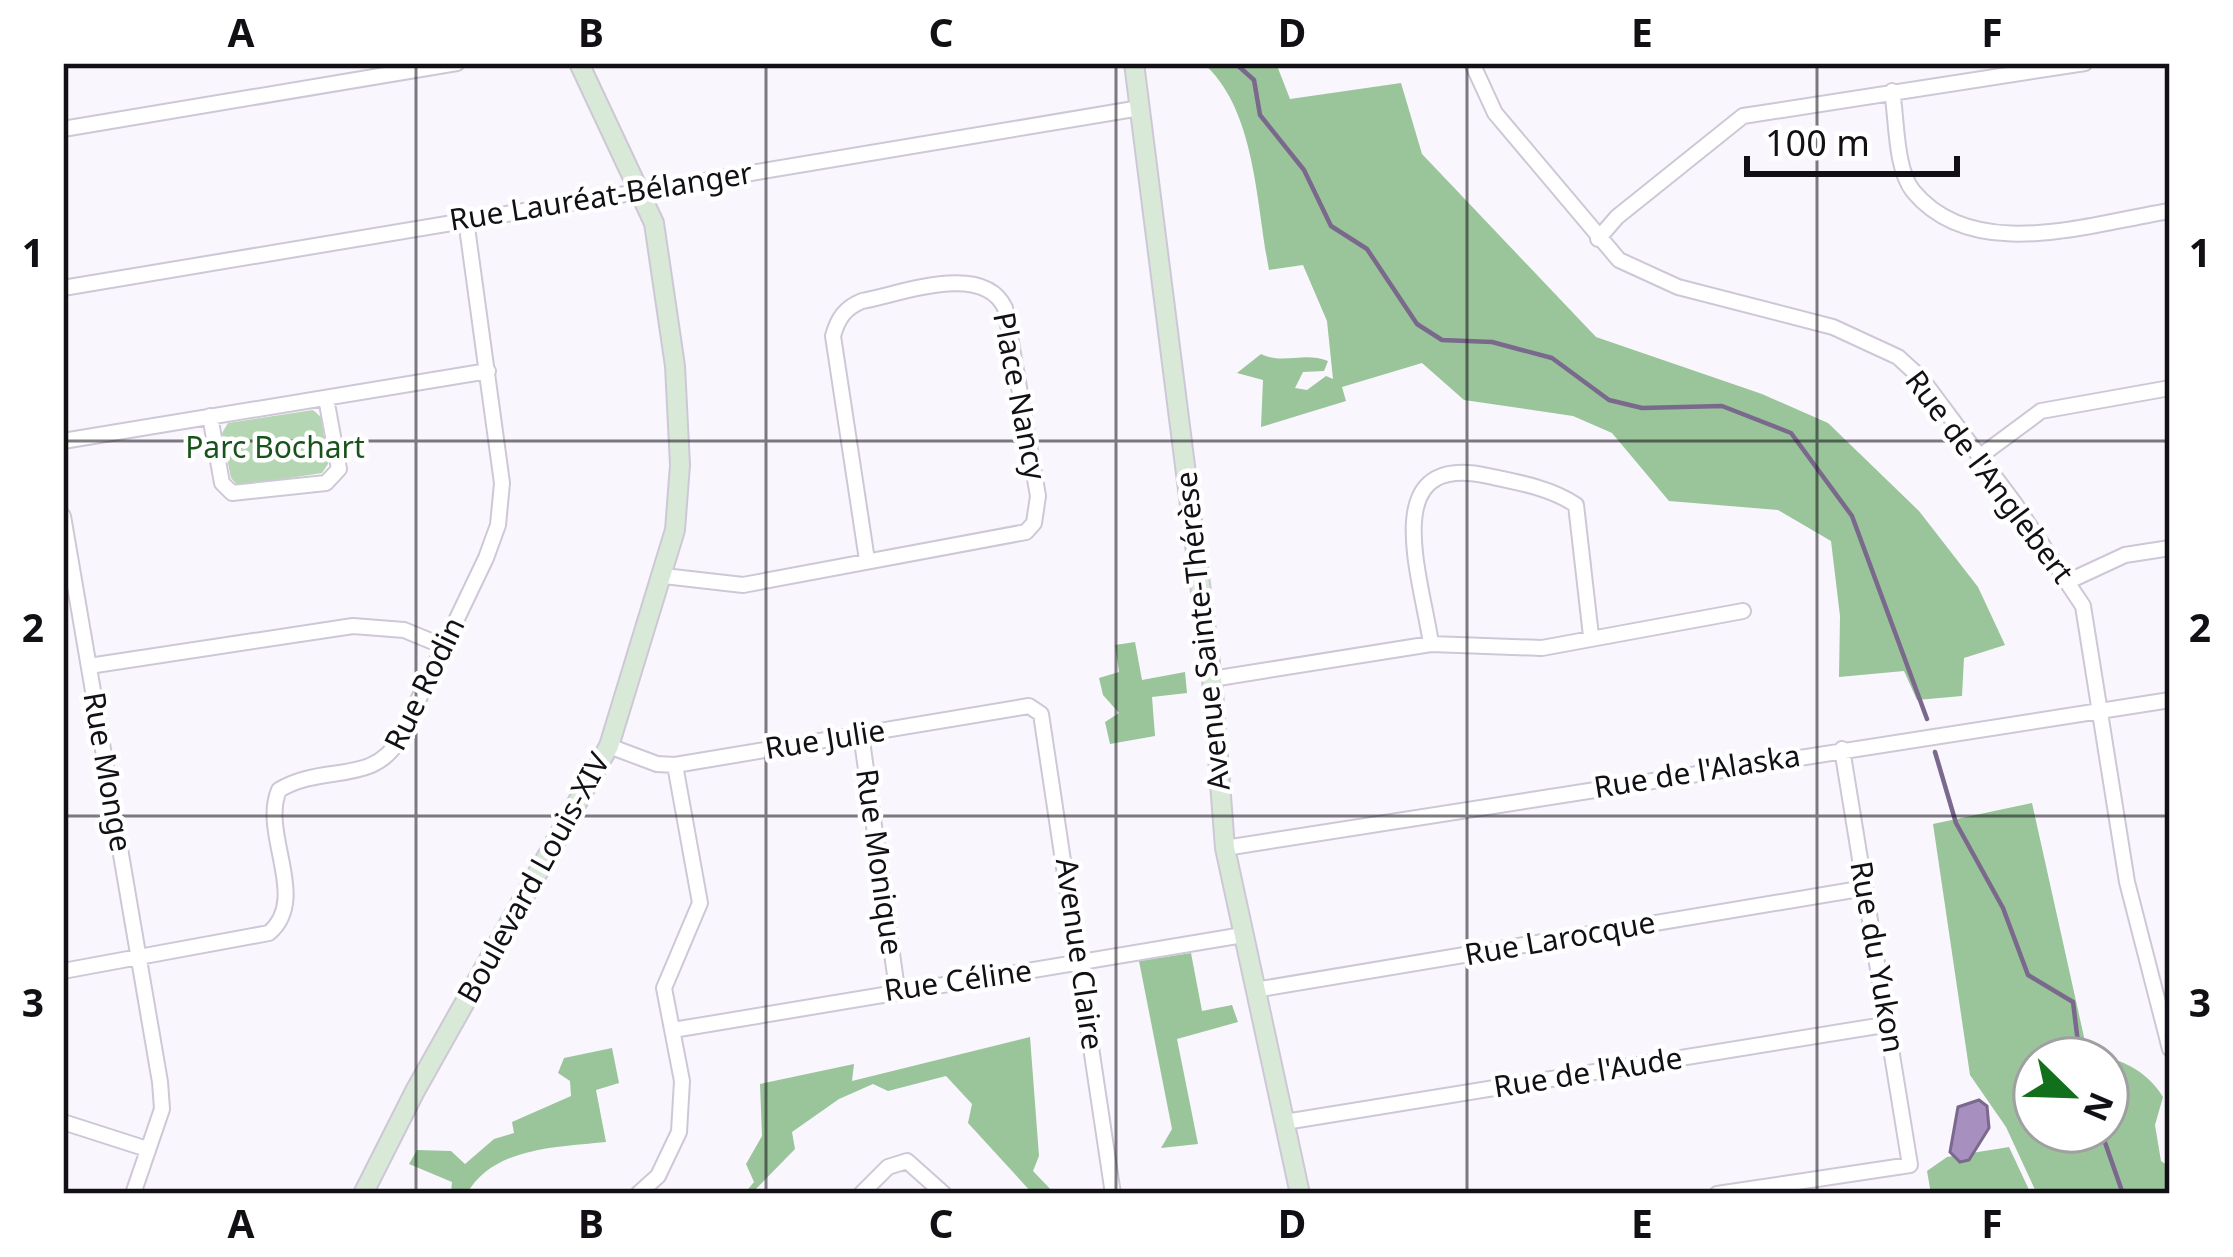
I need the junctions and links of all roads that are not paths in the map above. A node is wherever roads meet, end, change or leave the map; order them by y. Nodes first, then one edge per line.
1 (457, 63) edge
2 (579, 63) edge
3 (1134, 63) edge
4 (1472, 63) edge
5 (2085, 63) edge
6 (1892, 92) junction
7 (1140, 108) junction
8 (63, 130) edge
9 (639, 190) junction
10 (2170, 211) edge
11 (466, 220) junction
12 (1598, 239) junction
13 (63, 288) edge
14 (488, 371) junction
15 (2170, 388) edge
16 (326, 398) junction
17 (210, 416) junction
18 (63, 441) edge
19 (1978, 457) junction
20 (63, 516) edge
21 (2170, 548) edge
22 (868, 560) junction
23 (664, 576) junction
24 (2069, 580) junction
25 (1743, 611) dead end
26 (1591, 636) junction
27 (1431, 644) junction
28 (443, 646) junction
29 (89, 667) junction
30 (1212, 679) junction
31 (2170, 700) edge
32 (2098, 710) junction
33 (1041, 714) joint
34 (861, 734) junction
35 (609, 746) junction
36 (1843, 749) junction
37 (675, 765) junction
38 (1225, 848) junction
39 (1865, 888) junction
40 (1243, 935) junction
41 (139, 957) junction
42 (1081, 963) junction
43 (63, 971) edge
44 (897, 989) junction
45 (1255, 990) junction
46 (1890, 1024) junction
47 (673, 1030) junction
48 (2170, 1049) edge
49 (63, 1122) edge
50 (1286, 1122) junction
51 (147, 1149) junction
52 (133, 1194) edge
53 (363, 1194) edge
54 (638, 1194) edge
55 (861, 1194) edge
56 (944, 1194) edge
57 (1113, 1194) edge
58 (1300, 1194) edge
59 (1717, 1194) edge

1 - 8 street
2 - 9 main road, Boulevard Louis-XIV
3 - 7 main road, Avenue Sainte-Thérèse
4 - 12 street, Rue de l'Anglebert
5 - 6 street
6 - 10 street
6 - 12 street
7 - 9 street, Rue Lauréat-Bélanger
7 - 30 main road, Avenue Sainte-Thérèse
9 - 11 street, Rue Lauréat-Bélanger
9 - 23 main road, Boulevard Louis-XIV
11 - 13 street, Rue Lauréat-Bélanger
11 - 14 street, Rue Rodin
12 - 19 street, Rue de l'Anglebert
14 - 16 street
14 - 28 street, Rue Rodin
15 - 19 street
16 - 17 street
16 - 17 street
17 - 18 street
19 - 24 street, Rue de l'Anglebert
20 - 29 street, Rue Monge
21 - 24 street
22 - 22 street, Place Nancy
22 - 23 street, Place Nancy
23 - 35 main road, Boulevard Louis-XIV
24 - 32 street, Rue de l'Anglebert
25 - 26 street
26 - 27 street
26 - 27 street
27 - 30 street
28 - 29 street
28 - 41 street, Rue Rodin
29 - 41 street, Rue Monge
30 - 38 main road, Avenue Sainte-Thérèse
31 - 32 street, Rue de l'Alaska
32 - 36 street, Rue de l'Alaska
32 - 48 street, Rue de l'Anglebert
33 - 34 street, Rue Julie
33 - 42 street, Avenue Claire
34 - 37 street, Rue Julie
34 - 44 street, Rue Monique
35 - 37 street, Rue Julie
35 - 53 main road, Boulevard Louis-XIV
36 - 38 street, Rue de l'Alaska
36 - 39 street, Rue du Yukon
37 - 47 street
38 - 40 main road, Avenue Sainte-Thérèse
39 - 45 street, Rue Larocque
39 - 46 street, Rue du Yukon
40 - 42 street, Rue Céline
40 - 45 main road, Avenue Sainte-Thérèse
41 - 43 street
41 - 51 street, Rue Monge
42 - 44 street, Rue Céline
42 - 57 street, Avenue Claire
44 - 47 street, Rue Céline
45 - 50 main road, Avenue Sainte-Thérèse
46 - 50 street, Rue de l'Aude
46 - 59 street, Rue du Yukon
47 - 54 street
49 - 51 street
50 - 58 main road, Avenue Sainte-Thérèse
51 - 52 street, Rue Monge
55 - 56 street

